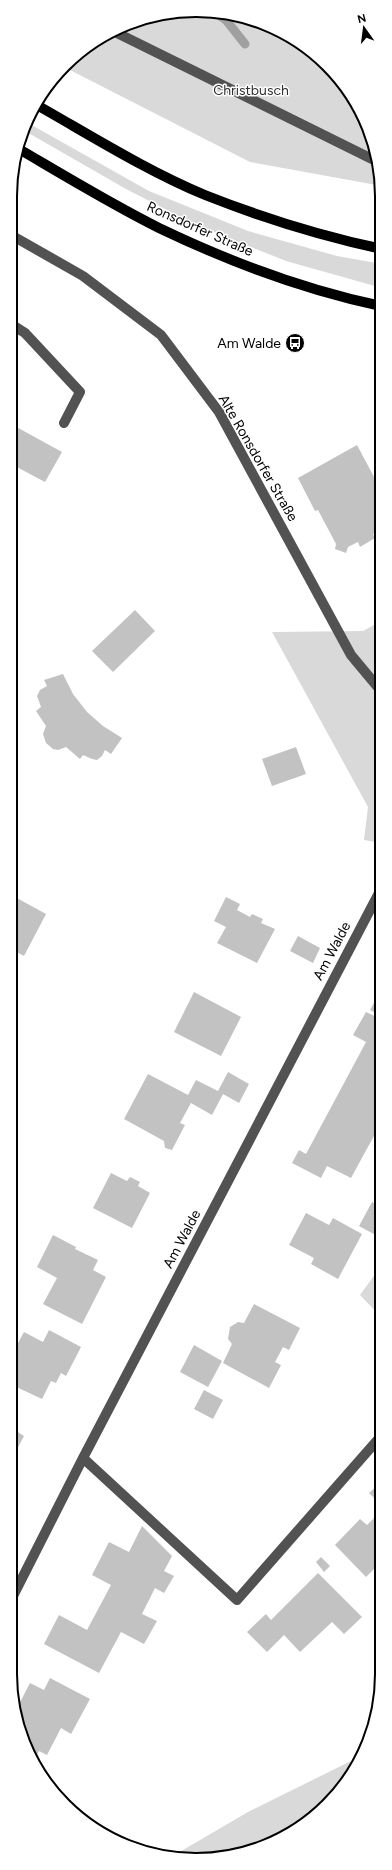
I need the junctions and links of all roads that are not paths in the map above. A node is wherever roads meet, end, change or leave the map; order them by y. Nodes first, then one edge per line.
1 (119, 34) edge
2 (40, 107) edge
3 (23, 151) edge
4 (371, 159) edge
5 (17, 238) edge
6 (375, 247) edge
7 (375, 305) edge
8 (17, 328) edge
9 (64, 423) dead end
10 (375, 683) edge
11 (375, 900) edge
12 (375, 1443) edge
13 (83, 1458) junction
14 (17, 1588) edge

1 - 4 street
2 - 6 main road
3 - 7 main road, Ronsdorfer Straße
5 - 10 street, Alte Ronsdorfer Straße
8 - 9 street
11 - 13 street, Am Walde
12 - 13 street
13 - 14 street, Am Walde

